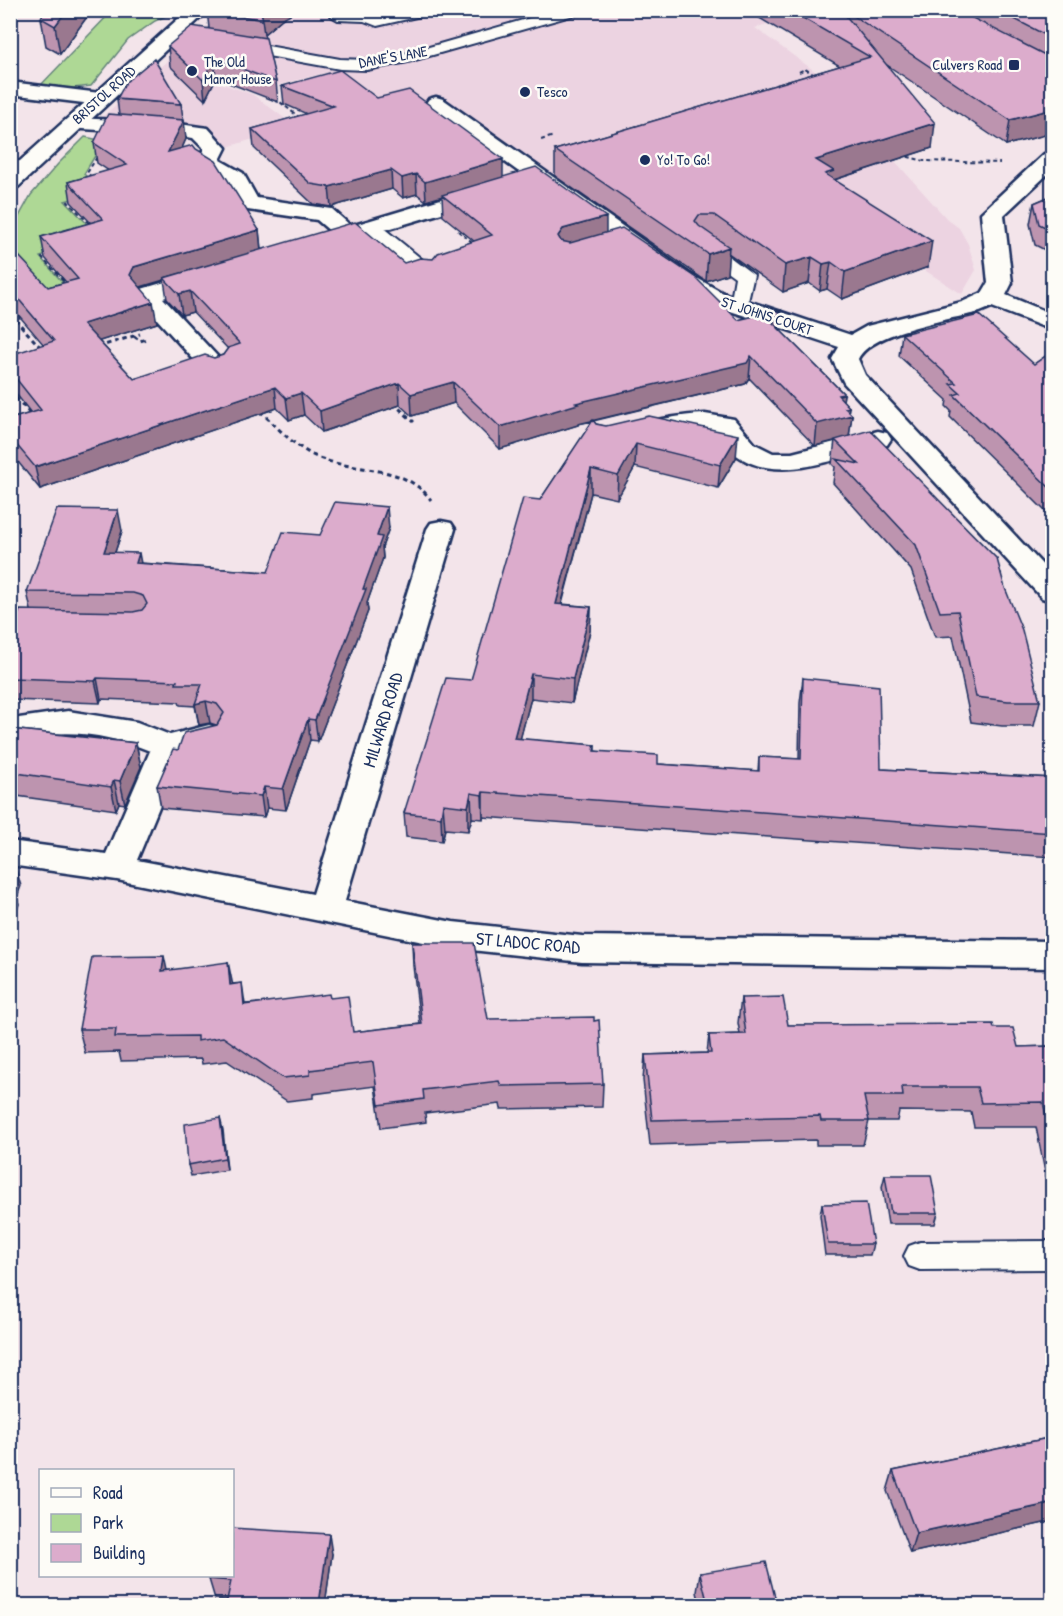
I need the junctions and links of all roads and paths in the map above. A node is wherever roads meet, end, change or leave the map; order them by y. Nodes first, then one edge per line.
1 (200, 10) edge
2 (576, 10) edge
3 (437, 12) edge
4 (338, 16) dead end
5 (465, 27) dead end
6 (172, 34) junction
7 (480, 37) junction
8 (195, 38) edge
9 (217, 42) edge
10 (799, 72) dead end
11 (814, 75) edge
12 (10, 88) edge
13 (274, 97) edge
14 (100, 99) junction
15 (436, 103) dead end
16 (307, 123) edge
17 (73, 124) junction
18 (104, 145) edge
19 (897, 154) edge
20 (1046, 165) edge
21 (18, 166) edge
22 (92, 177) junction
23 (103, 177) edge
24 (10, 182) edge
25 (520, 182) junction
26 (100, 183) edge
27 (78, 199) edge
28 (370, 226) junction
29 (97, 231) edge
30 (347, 234) junction
31 (305, 247) edge
32 (705, 247) edge
33 (52, 255) edge
34 (232, 269) edge
35 (428, 273) edge
36 (72, 290) edge
37 (992, 298) junction
38 (739, 306) junction
39 (29, 314) edge
40 (13, 319) edge
41 (1053, 323) edge
42 (142, 333) dead end
43 (853, 344) junction
44 (46, 353) edge
45 (102, 356) edge
46 (216, 369) edge
47 (10, 391) edge
48 (399, 397) edge
49 (264, 415) dead end
50 (35, 420) edge
51 (414, 422) dead end
52 (904, 432) junction
53 (616, 436) edge
54 (441, 529) joint
55 (1053, 592) edge
56 (10, 622) edge
57 (68, 623) edge
58 (23, 727) dead end
59 (209, 736) edge
60 (168, 746) junction
61 (10, 853) edge
62 (117, 868) junction
63 (325, 911) junction
64 (1053, 955) edge
65 (1053, 1254) edge
66 (920, 1256) dead end

1 - 6 street, BRISTOL ROAD
2 - 7 lane, DANE'S LANE
3 - 4 lane
5 - 7 lane
6 - 8 lane
6 - 14 street, BRISTOL ROAD
7 - 9 lane, DANE'S LANE
10 - 11 path
12 - 14 street
13 - 16 path
14 - 17 street, BRISTOL ROAD
15 - 25 street, ST JOHNS COURT
17 - 21 street, BRISTOL ROAD
17 - 30 street
18 - 22 path
19 - 20 path
20 - 37 street
21 - 24 street, BRISTOL ROAD
22 - 23 path
22 - 26 path
25 - 28 street
25 - 38 street, ST JOHNS COURT
27 - 29 path
28 - 30 street
28 - 35 lane
30 - 31 street
32 - 38 lane
33 - 36 path
34 - 46 street
37 - 41 street
37 - 43 street
38 - 43 street, ST JOHNS COURT
39 - 40 path
40 - 44 path
42 - 45 path
43 - 52 street
47 - 50 path
48 - 51 path
49 - 54 path
52 - 53 street
52 - 55 street
54 - 63 street, MILWARD ROAD
56 - 57 lane
58 - 60 street
59 - 60 street
60 - 62 street
61 - 62 street, ST LADOC ROAD
62 - 63 street, ST LADOC ROAD
63 - 64 street, ST LADOC ROAD
65 - 66 lane

